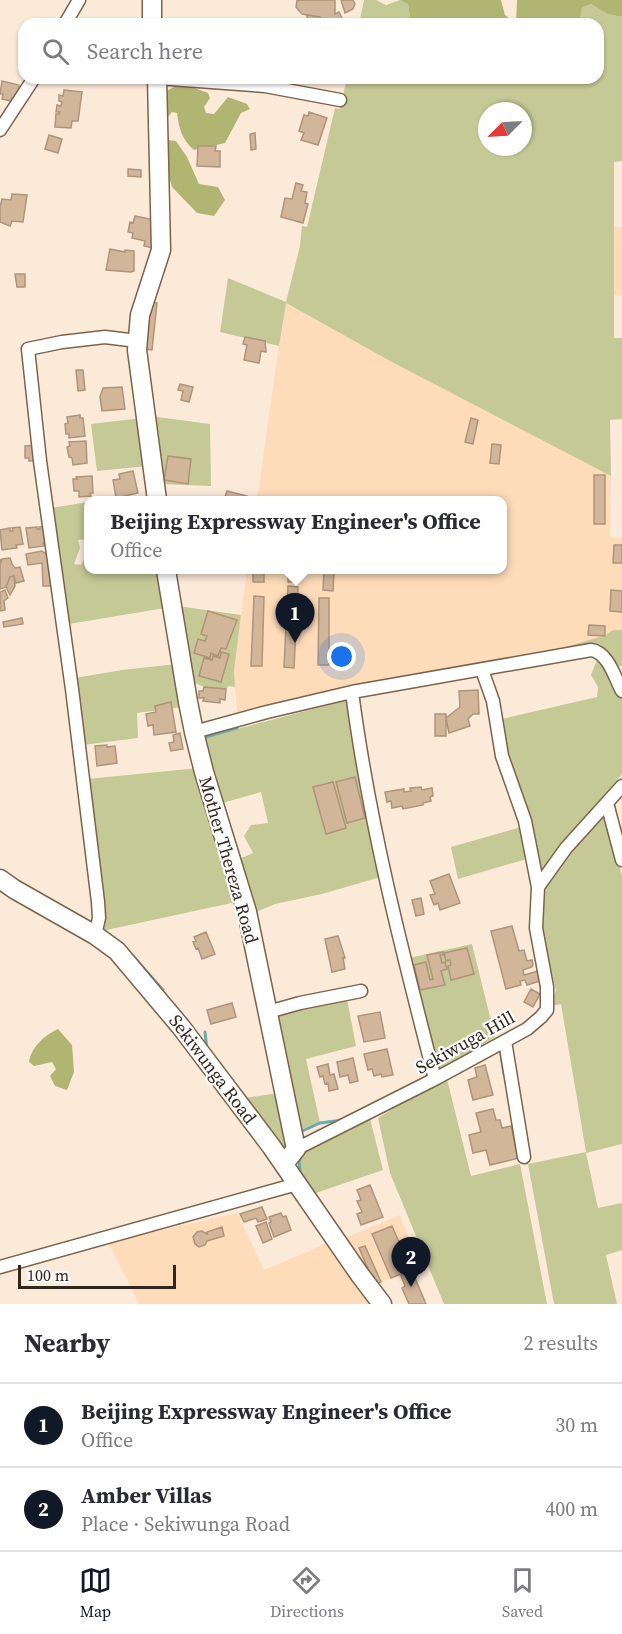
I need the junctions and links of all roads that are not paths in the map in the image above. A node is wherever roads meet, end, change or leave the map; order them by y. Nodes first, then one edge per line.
1 (79, 0) edge
2 (152, 0) edge
3 (68, 18) edge
4 (152, 18) edge
5 (30, 84) edge
6 (157, 84) edge
7 (238, 84) edge
8 (340, 100) dead end
9 (0, 130) edge
10 (137, 341) junction
11 (156, 496) edge
12 (167, 574) edge
13 (482, 670) junction
14 (622, 691) edge
15 (352, 692) junction
16 (194, 732) junction
17 (622, 786) edge
18 (607, 803) junction
19 (622, 860) edge
20 (0, 879) edge
21 (538, 887) junction
22 (95, 935) junction
23 (361, 991) dead end
24 (268, 1012) junction
25 (505, 1041) junction
26 (435, 1079) junction
27 (296, 1149) junction
28 (524, 1156) dead end
29 (284, 1164) junction
30 (297, 1184) junction
31 (0, 1266) edge
32 (382, 1304) edge

1 - 3 street
2 - 4 street
5 - 9 street
6 - 10 street
7 - 8 street
10 - 11 street
10 - 22 street
12 - 16 street, Mother Thereza Road
13 - 14 street
13 - 15 street
13 - 21 street
15 - 16 street
15 - 26 street
16 - 24 street, Mother Thereza Road
17 - 18 street
18 - 19 street
18 - 21 street
20 - 22 street, Sekiwunga Road
21 - 25 street, Sekiwuga Hill
22 - 29 street, Sekiwunga Road
23 - 24 street
24 - 27 street, Mother Thereza Road
25 - 26 street, Sekiwuga Hill
25 - 28 street
26 - 27 street, Sekiwuga Hill
27 - 29 street
29 - 30 street, Sekiwunga Road
30 - 31 street
30 - 32 street, Sekiwunga Road

